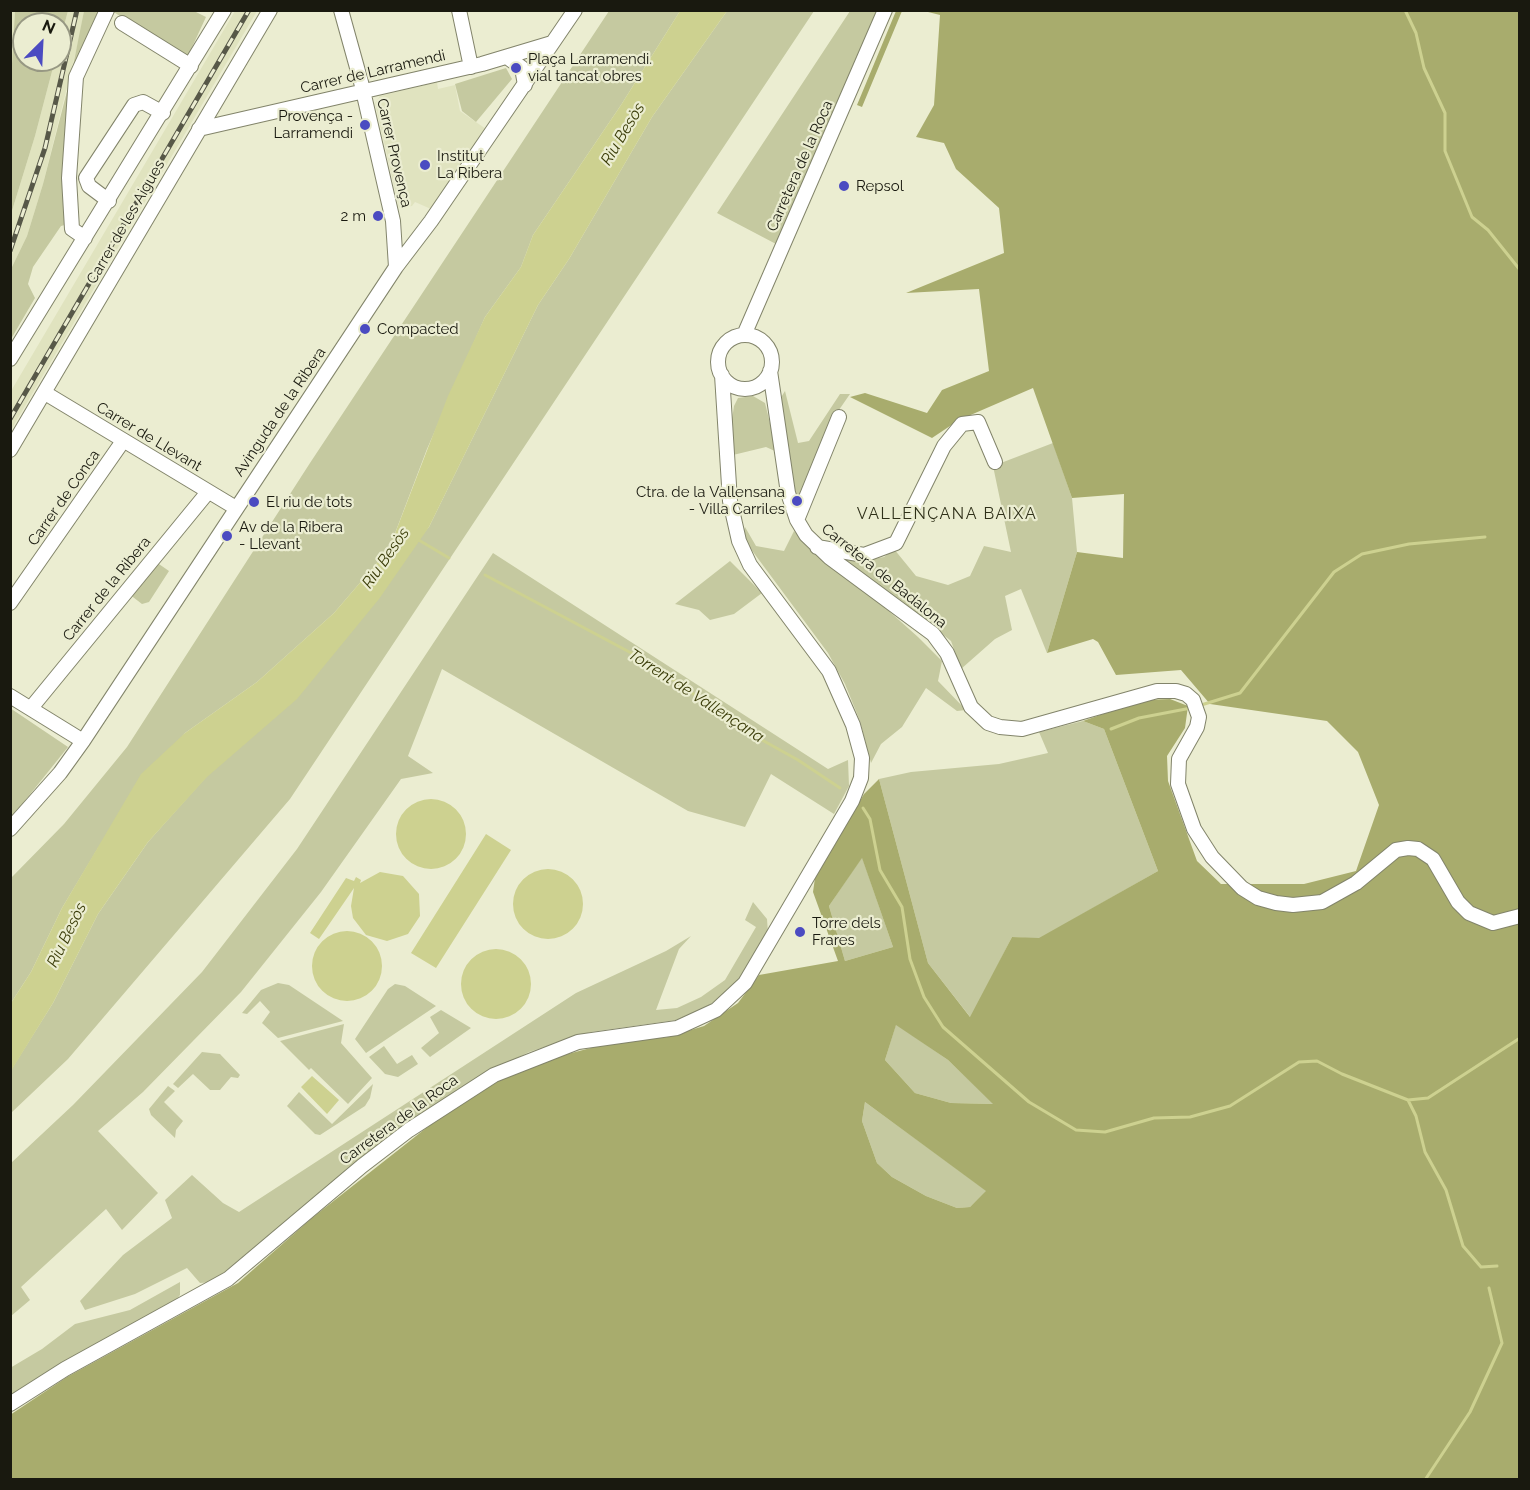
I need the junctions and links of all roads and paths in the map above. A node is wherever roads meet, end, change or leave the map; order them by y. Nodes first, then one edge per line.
1 (107, 10) edge
2 (224, 10) edge
3 (270, 10) edge
4 (341, 10) edge
5 (459, 10) edge
6 (575, 10) edge
7 (885, 10) edge
8 (122, 23) dead end
9 (552, 43) junction
10 (507, 57) junction
11 (191, 66) junction
12 (471, 67) junction
13 (525, 86) junction
14 (363, 93) junction
15 (163, 112) junction
16 (199, 129) junction
17 (109, 201) junction
18 (393, 221) junction
19 (85, 238) junction
20 (417, 240) junction
21 (396, 267) junction
22 (759, 300) junction
23 (744, 335) junction
24 (760, 340) junction
25 (10, 359) edge
26 (770, 371) junction
27 (722, 375) junction
28 (758, 386) junction
29 (738, 388) junction
30 (45, 393) junction
31 (725, 405) junction
32 (775, 405) junction
33 (839, 417) dead end
34 (123, 441) junction
35 (10, 450) edge
36 (995, 462) dead end
37 (208, 492) junction
38 (236, 508) junction
39 (797, 520) junction
40 (817, 547) junction
41 (10, 603) edge
42 (10, 696) edge
43 (31, 708) junction
44 (83, 741) junction
45 (10, 829) edge
46 (1520, 916) edge
47 (10, 1404) edge

1 - 19 street
2 - 11 street
3 - 16 street, Carrer de les Aigues
4 - 14 street, Carrer Provença
5 - 12 street
6 - 9 street, Avinguda de la Ribera
7 - 22 street, Carretera de la Roca
8 - 11 street
9 - 10 street, Carrer de Larramendi
9 - 13 street, Avinguda de la Ribera
10 - 12 street, Carrer de Larramendi
10 - 13 street
11 - 15 street
12 - 14 street, Carrer de Larramendi
13 - 20 street, Avinguda de la Ribera
14 - 16 street, Carrer de Larramendi
14 - 18 street, Carrer Provença
15 - 17 street
15 - 17 street
16 - 30 street, Carrer de les Aigues
17 - 19 street
18 - 20 street, Carrer Provença
18 - 21 street, Carrer Provença
19 - 25 street
20 - 21 street, Avinguda de la Ribera
21 - 38 street, Avinguda de la Ribera
22 - 23 street, Carretera de la Roca
22 - 24 street
23 - 24 street
23 - 27 street
24 - 26 street
26 - 28 street
26 - 32 street, Carretera de Badalona
27 - 29 street
27 - 31 street
28 - 29 street
28 - 32 street
29 - 31 street
30 - 34 street, Carrer de Llevant
30 - 35 street, Carrer de les Aigues
31 - 47 street, Carretera de la Roca
32 - 39 street, Carretera de Badalona
33 - 39 street
34 - 37 street, Carrer de Llevant
34 - 41 street, Carrer de Conca
36 - 40 street
37 - 38 street, Carrer de Llevant
37 - 43 street, Carrer de la Ribera
38 - 44 street, Avinguda de la Ribera
39 - 40 street, Carretera de Badalona
40 - 46 street, Carretera de Badalona
42 - 43 street
43 - 44 street
44 - 45 street, Avinguda de la Ribera

